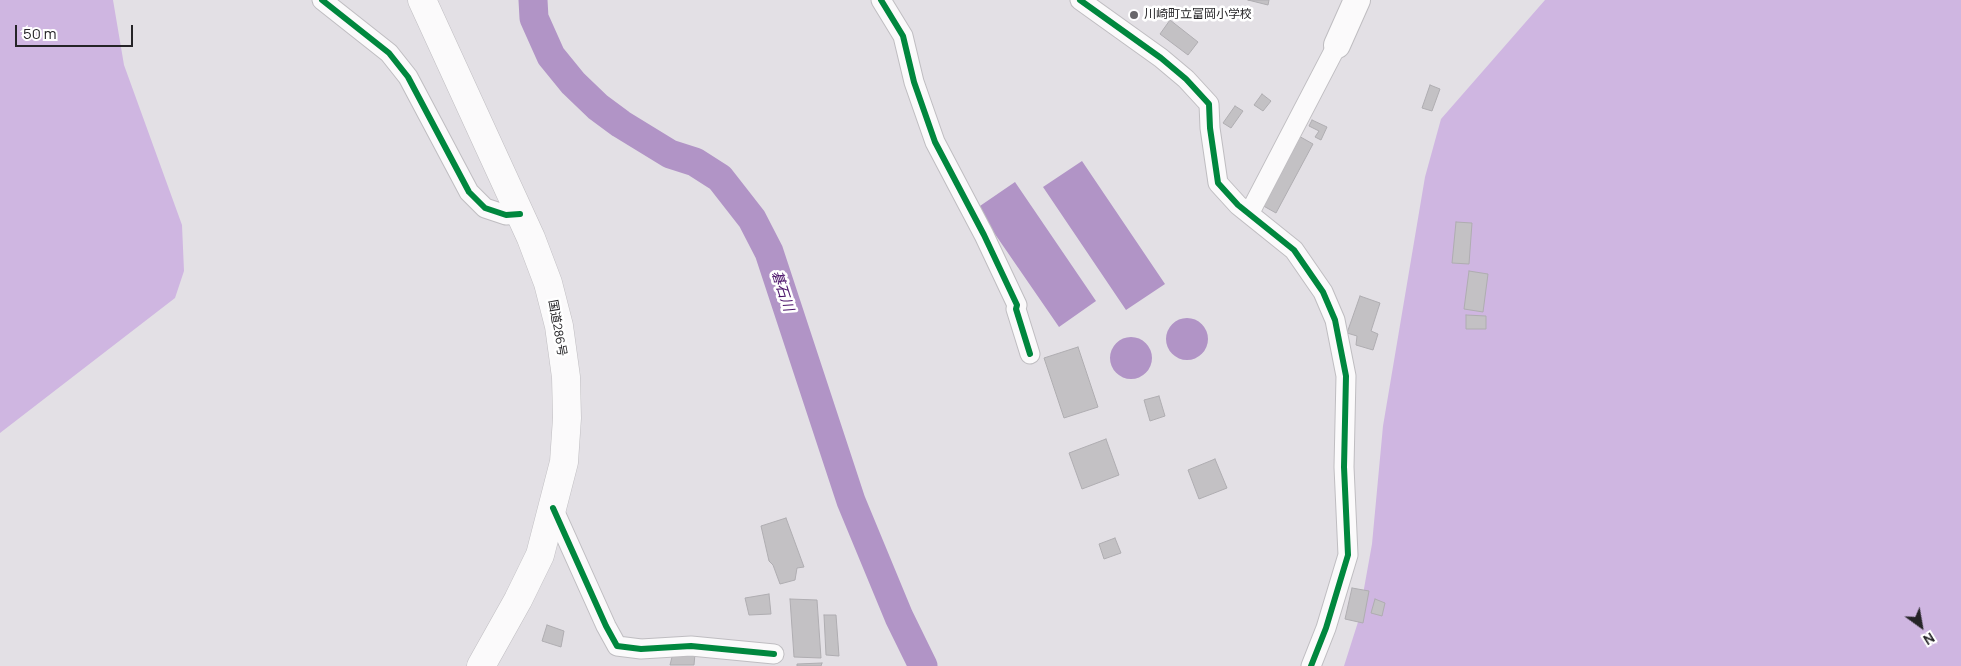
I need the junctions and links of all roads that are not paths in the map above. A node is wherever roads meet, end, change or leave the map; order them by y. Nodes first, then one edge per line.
1 (322, 0) edge
2 (422, 0) edge
3 (880, 0) edge
4 (1080, 0) edge
5 (1358, 0) edge
6 (1337, 45) joint
7 (520, 214) junction
8 (1249, 214) junction
9 (1030, 354) dead end
10 (553, 508) junction
11 (774, 654) dead end
12 (481, 666) edge
13 (1311, 666) edge

1 - 7 street
2 - 7 highway, 国道286号
3 - 9 street
4 - 8 street
5 - 6 street
6 - 8 street
7 - 10 highway, 国道286号
8 - 13 street
10 - 11 street
10 - 12 highway, 国道286号

